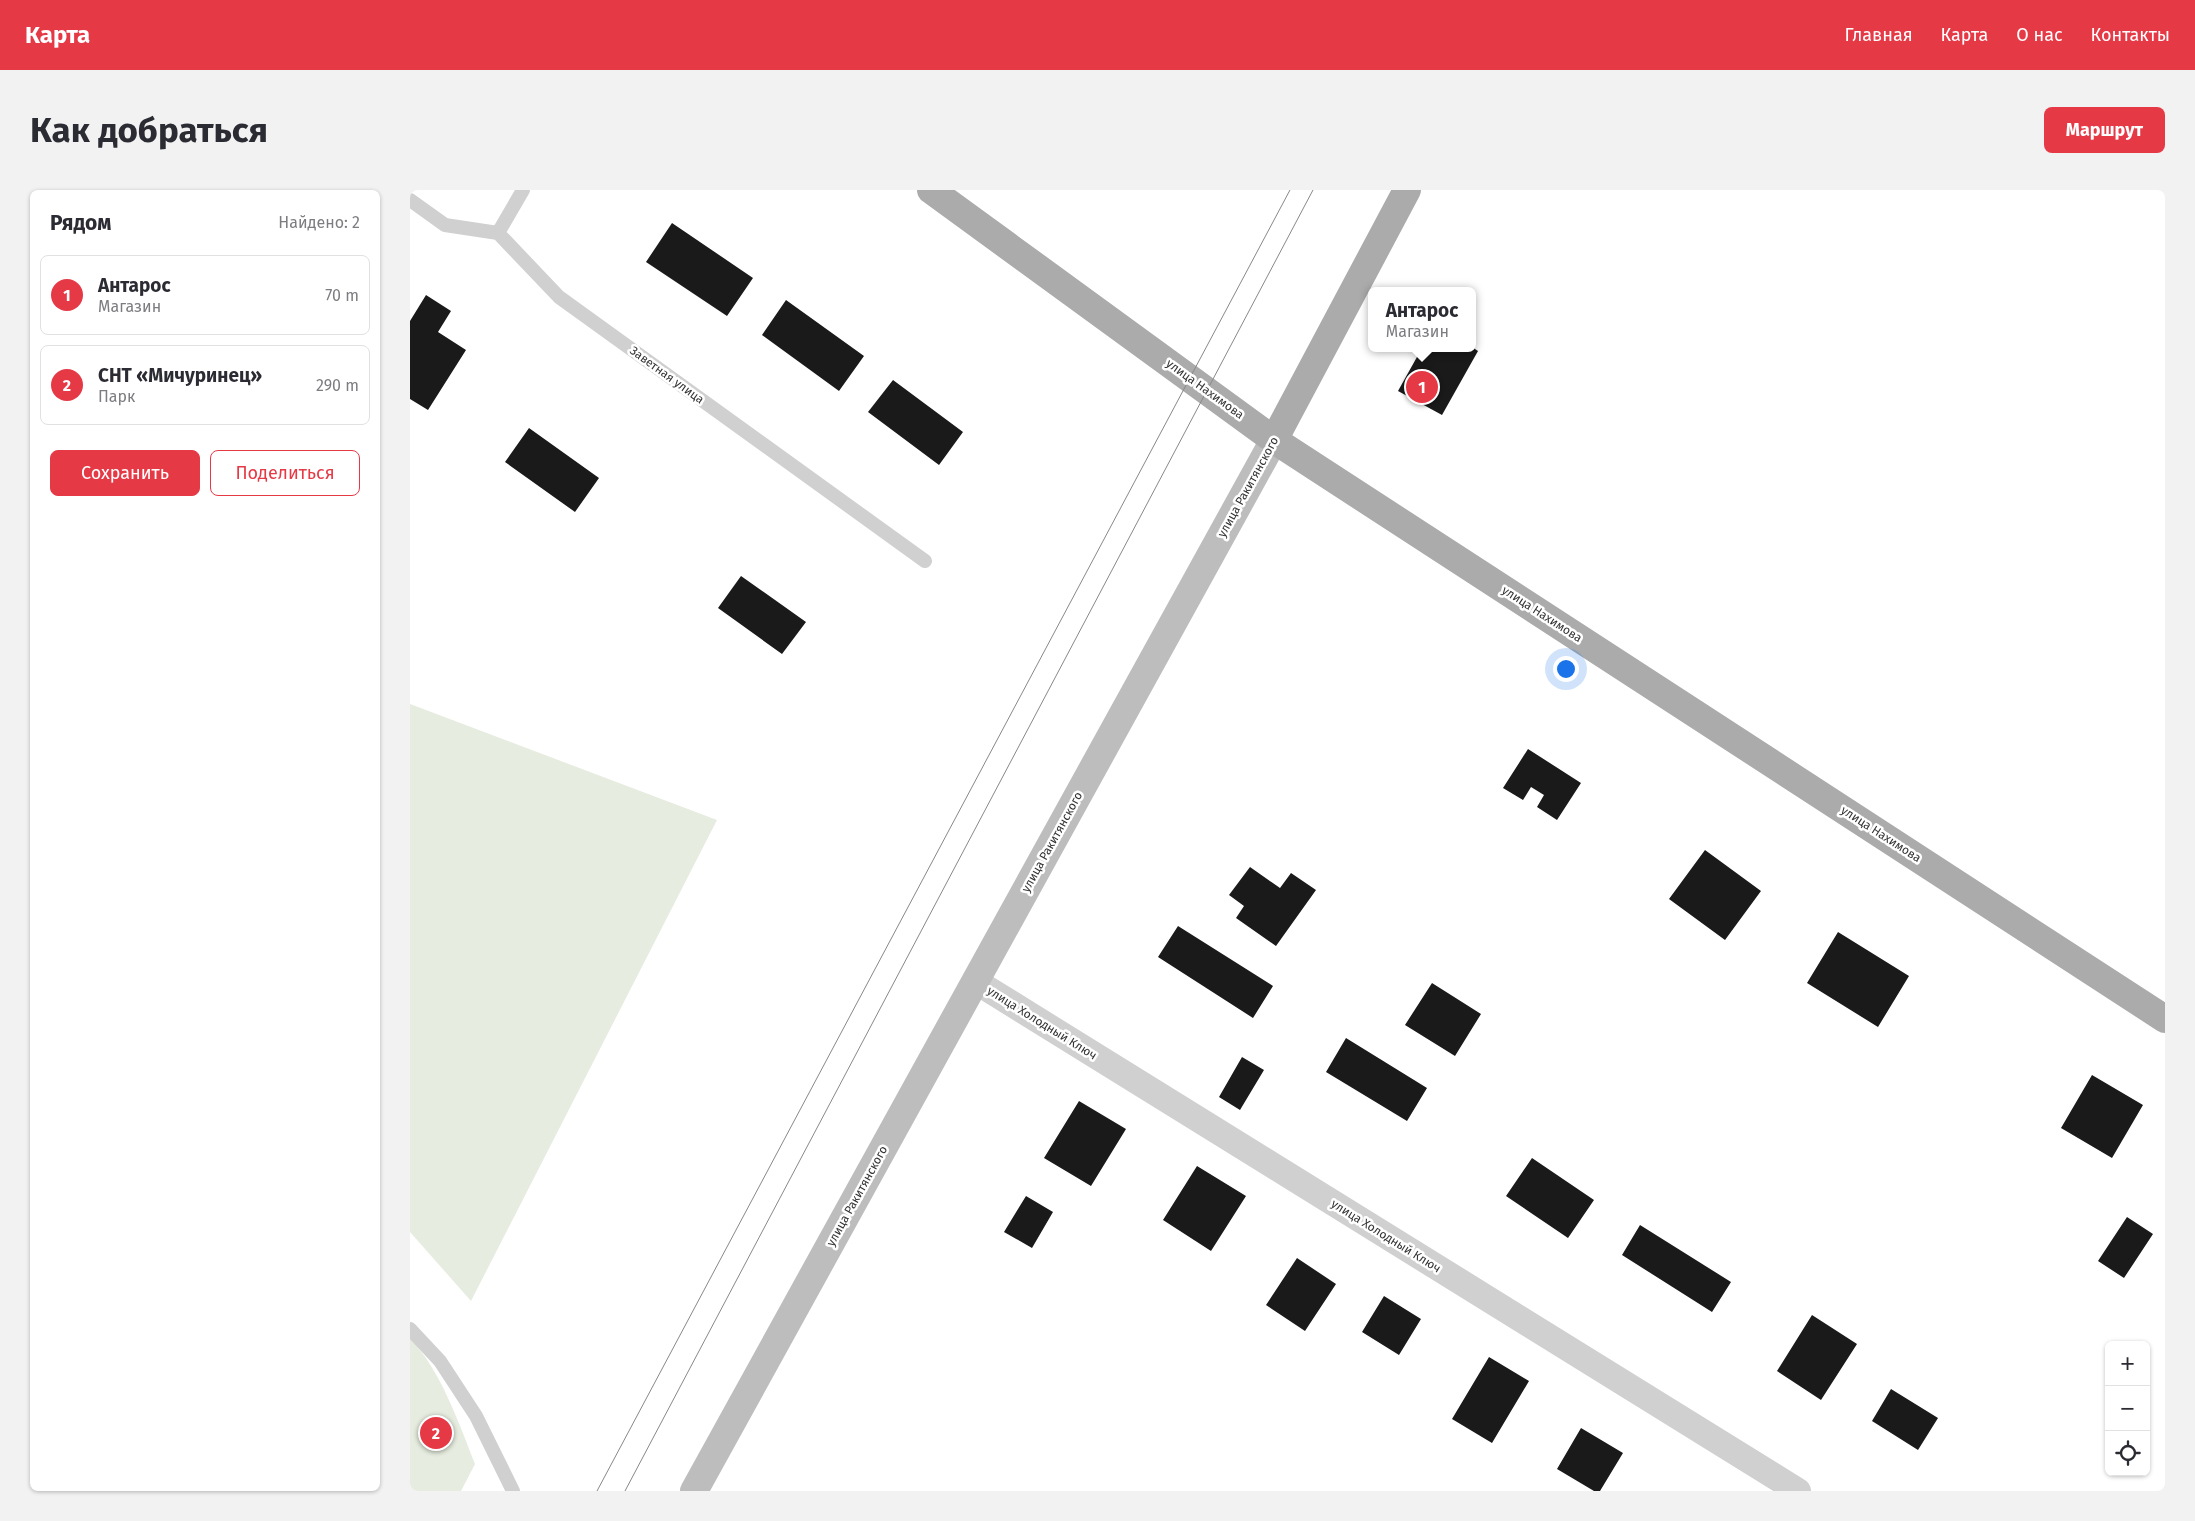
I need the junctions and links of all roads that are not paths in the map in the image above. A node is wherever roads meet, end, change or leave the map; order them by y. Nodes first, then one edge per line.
1 (523, 190) edge
2 (931, 190) edge
3 (1407, 190) edge
4 (410, 200) edge
5 (498, 233) junction
6 (1274, 440) junction
7 (925, 561) dead end
8 (975, 981) junction
9 (2165, 1019) edge
10 (410, 1329) edge
11 (513, 1491) edge
12 (694, 1491) edge
13 (1798, 1491) edge

1 - 5 lane
2 - 6 main road, улица Нахимова
3 - 6 main road, улица Ракитянского
4 - 5 lane
5 - 7 lane, Заветная улица
6 - 8 main road, улица Ракитянского
6 - 9 main road, улица Нахимова
8 - 12 main road, улица Ракитянского
8 - 13 street, улица Холодный Ключ
10 - 11 lane

